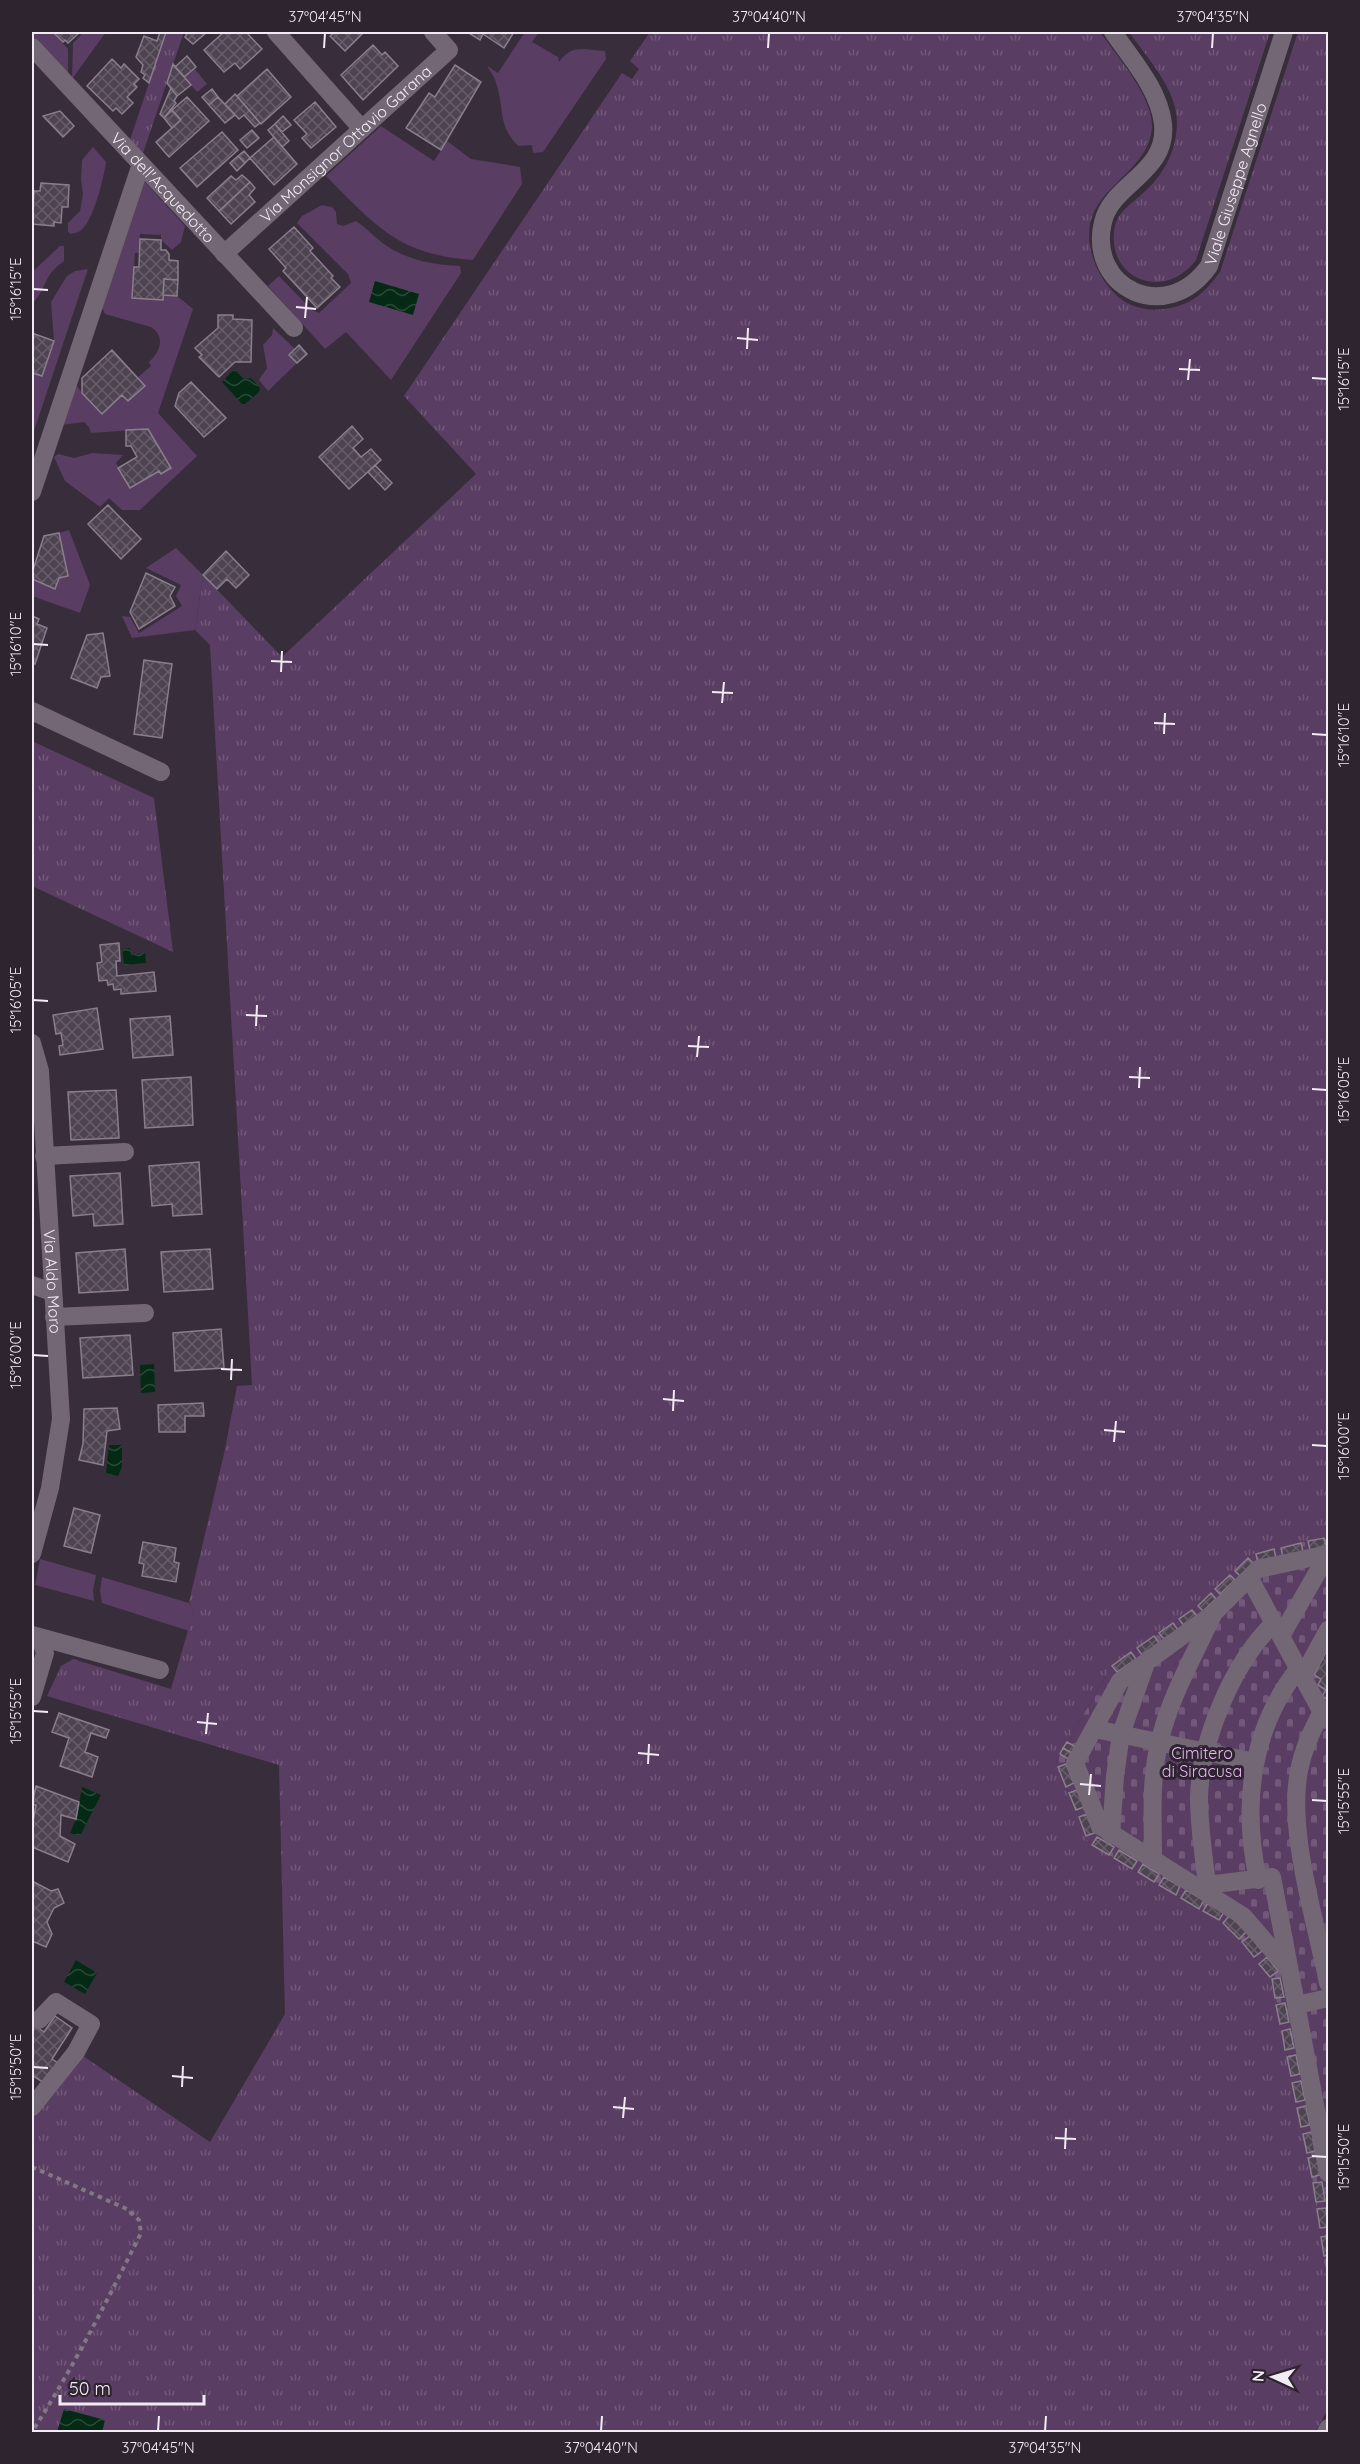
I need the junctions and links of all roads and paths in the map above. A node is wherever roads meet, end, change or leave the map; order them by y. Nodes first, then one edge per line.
1 (276, 32) edge
2 (432, 32) edge
3 (1113, 32) edge
4 (1284, 32) edge
5 (32, 47) edge
6 (362, 129) junction
7 (141, 164) junction
8 (224, 254) junction
9 (294, 328) dead end
10 (32, 492) edge
11 (32, 711) edge
12 (161, 772) dead end
13 (32, 1043) edge
14 (125, 1152) dead end
15 (44, 1156) junction
16 (32, 1285) edge
17 (52, 1292) junction
18 (145, 1313) dead end
19 (54, 1317) junction
20 (32, 1554) edge
21 (1329, 1554) edge
22 (1250, 1580) junction
23 (1214, 1613) junction
24 (1277, 1629) junction
25 (1329, 1630) edge
26 (36, 1636) edge
27 (1146, 1663) junction
28 (160, 1670) dead end
29 (1301, 1672) junction
30 (32, 1697) edge
31 (1325, 1718) edge
32 (1095, 1729) junction
33 (1121, 1734) junction
34 (1159, 1742) junction
35 (1206, 1752) junction
36 (1255, 1762) junction
37 (1111, 1835) junction
38 (1153, 1860) junction
39 (1258, 1880) junction
40 (1205, 1888) junction
41 (1288, 1968) junction
42 (1329, 1983) edge
43 (1329, 1998) edge
44 (1296, 2005) junction
45 (39, 2020) dead end
46 (32, 2107) edge
47 (32, 2168) edge
48 (1329, 2174) edge
49 (1329, 2428) edge
50 (32, 2432) edge
51 (1326, 2433) edge

1 - 6 street
2 - 6 street, Via Monsignor Ottavio Garana
3 - 4 street, Viale Giuseppe Agnello
5 - 7 street, Via dell'Acquedotto
6 - 8 street, Via Monsignor Ottavio Garana
7 - 8 street, Via dell'Acquedotto
7 - 10 street
8 - 9 street, Via dell'Acquedotto
11 - 12 street
13 - 15 street, Via Aldo Moro
14 - 15 street
15 - 17 street, Via Aldo Moro
16 - 17 street
17 - 19 street, Via Aldo Moro
18 - 19 street
19 - 20 street, Via Aldo Moro
21 - 22 street
21 - 24 street
22 - 23 street
22 - 24 street
23 - 27 street
23 - 34 street
24 - 29 street
24 - 35 street
25 - 29 street
26 - 28 street
26 - 30 street
27 - 32 street
27 - 33 street
29 - 31 street
29 - 36 street
31 - 42 street
32 - 33 street
32 - 37 street
33 - 34 street
33 - 37 street
34 - 35 street
34 - 38 street
35 - 36 street
35 - 40 street
36 - 39 street
37 - 38 street
38 - 40 street
39 - 40 street
39 - 41 street
40 - 41 street
41 - 44 street
43 - 44 street
44 - 48 street
45 - 46 street
47 - 50 path
49 - 51 street

